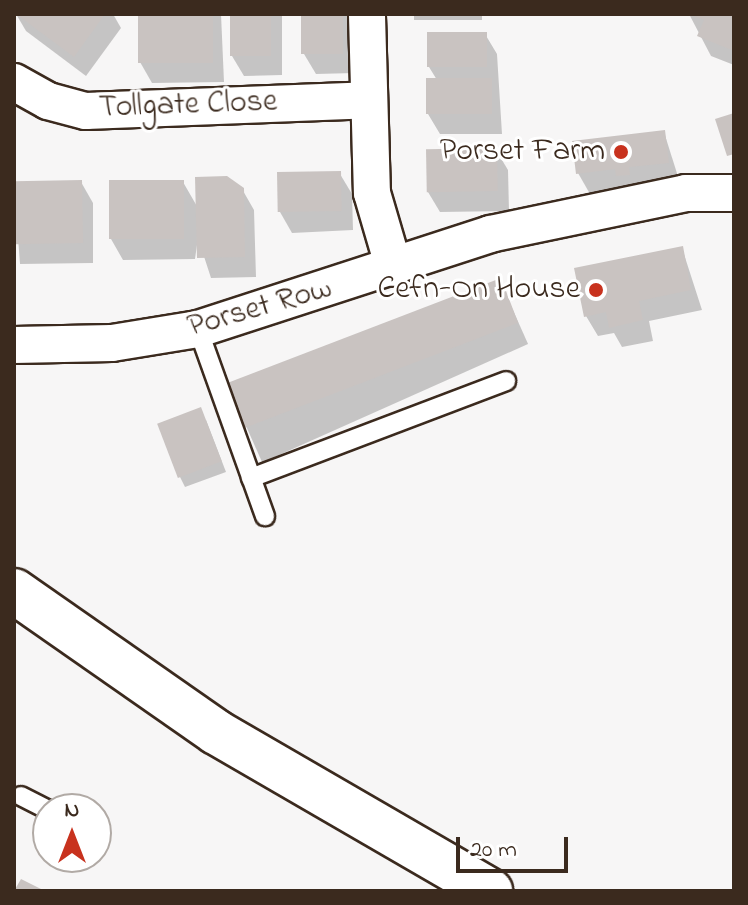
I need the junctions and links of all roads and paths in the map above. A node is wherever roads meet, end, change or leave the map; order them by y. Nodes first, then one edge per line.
1 (367, 16) dead end
2 (14, 82) edge
3 (368, 100) junction
4 (734, 193) edge
5 (394, 268) junction
6 (198, 329) junction
7 (14, 345) edge
8 (506, 381) dead end
9 (251, 478) junction
10 (265, 516) dead end
11 (14, 591) edge
12 (490, 891) edge

1 - 3 street
2 - 3 street, Tollgate Close
3 - 5 street
4 - 5 street, Porset Row
5 - 6 street, Porset Row
6 - 7 street, Porset Row
6 - 9 lane
8 - 9 lane
9 - 10 lane
11 - 12 street

